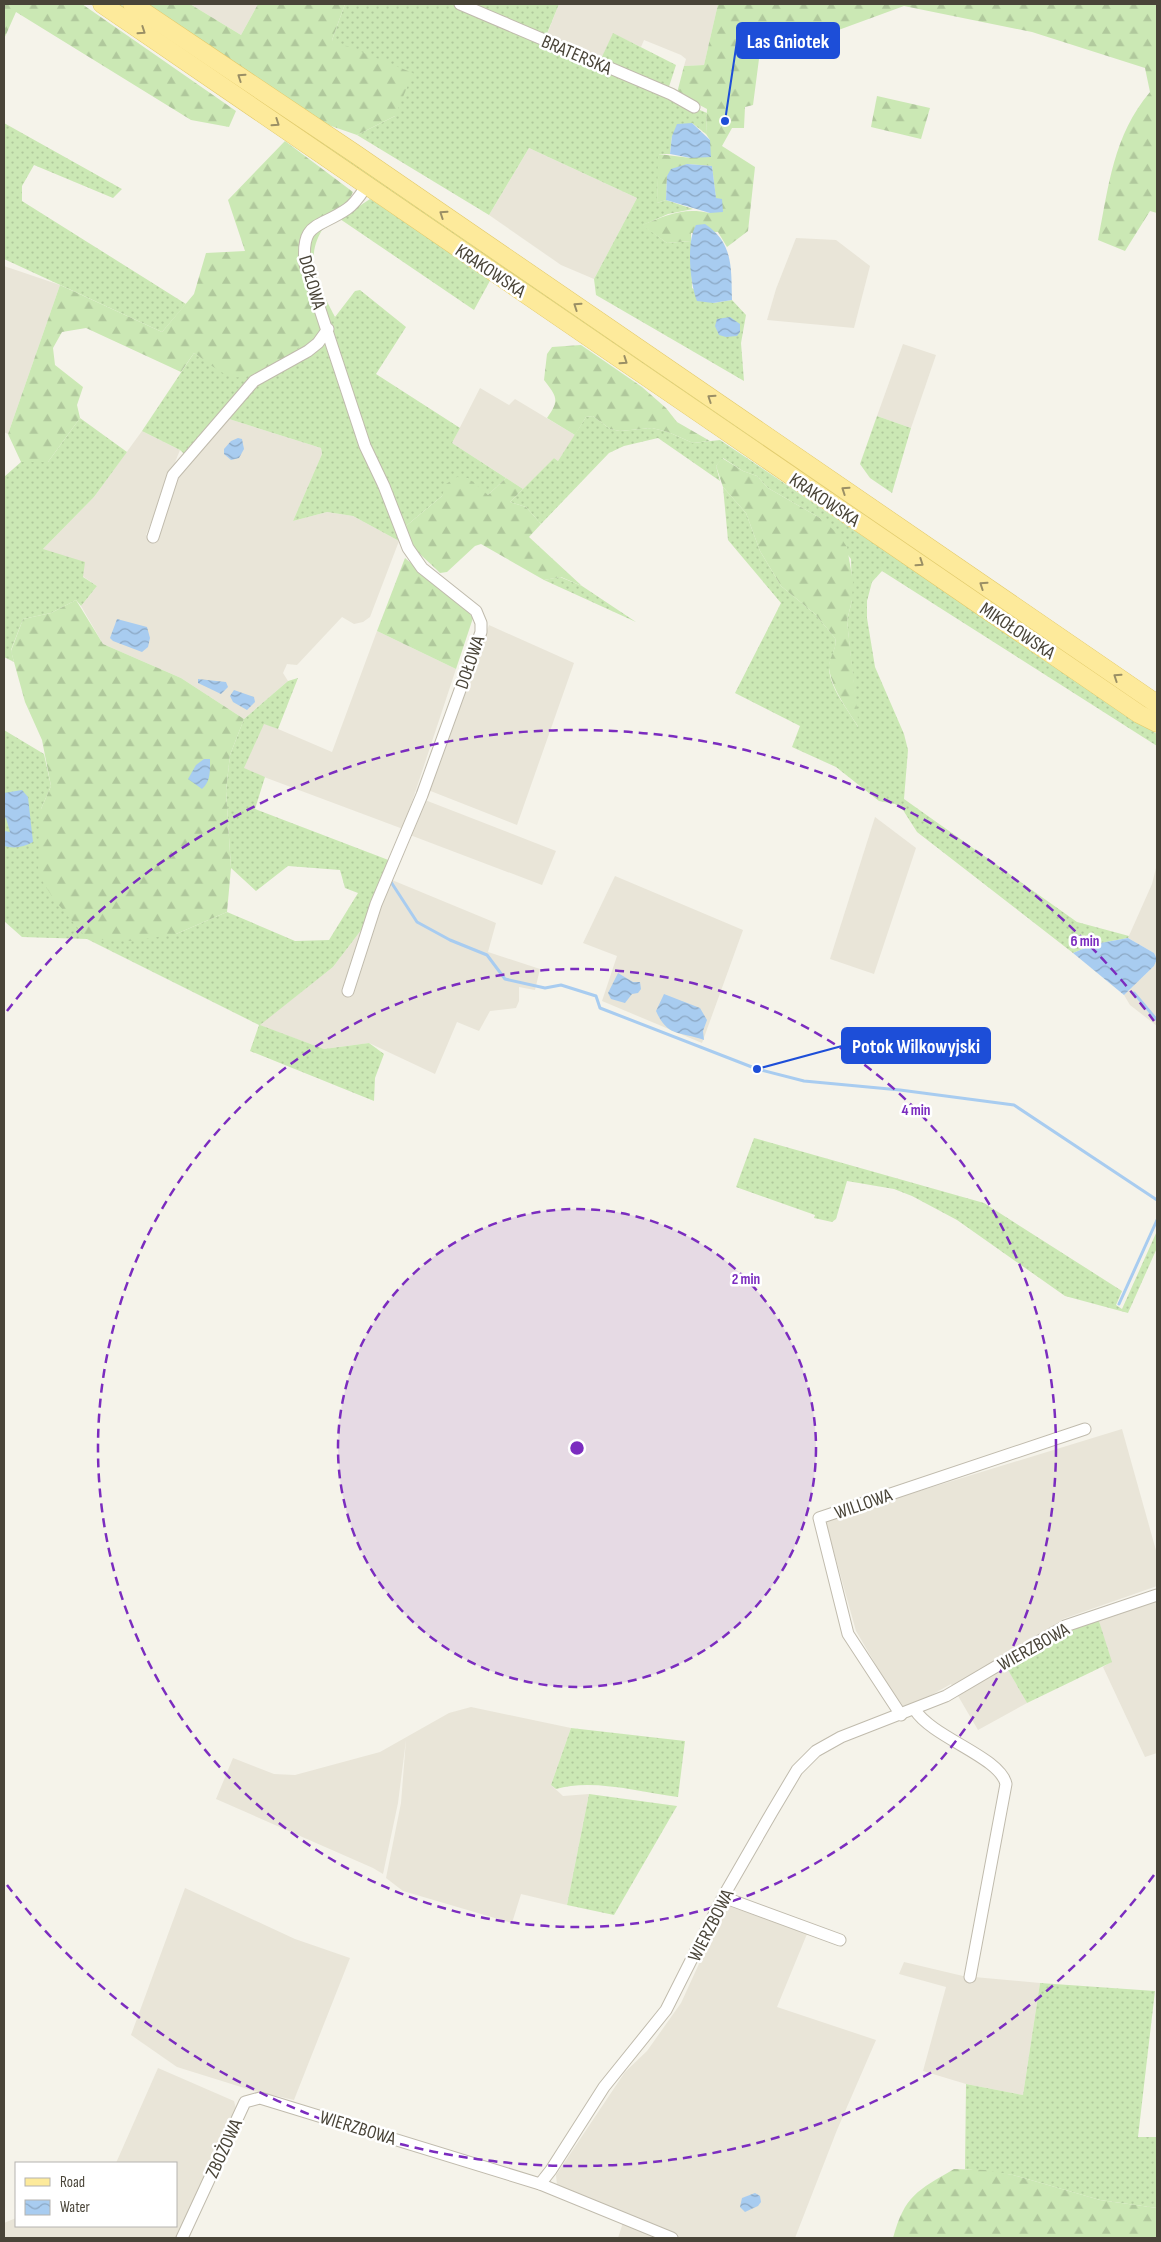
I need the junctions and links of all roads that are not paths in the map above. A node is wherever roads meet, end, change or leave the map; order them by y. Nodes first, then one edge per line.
1 (102, 4) edge
2 (132, 4) edge
3 (460, 4) edge
4 (694, 107) dead end
5 (367, 185) junction
6 (328, 329) junction
7 (885, 518) joint
8 (880, 536) joint
9 (153, 537) dead end
10 (1157, 704) edge
11 (1157, 723) edge
12 (348, 991) dead end
13 (1085, 1429) dead end
14 (1157, 1595) edge
15 (915, 1710) junction
16 (901, 1715) junction
17 (724, 1897) junction
18 (840, 1940) dead end
19 (970, 1977) dead end
20 (292, 2106) joint
21 (540, 2184) junction
22 (182, 2238) edge
23 (672, 2238) edge

1 -> 5 main road, KRAKOWSKA
7 -> 2 main road, KRAKOWSKA
3 - 4 street, BRATERSKA
5 - 6 street, DOŁOWA
5 -> 8 main road, KRAKOWSKA
6 - 9 street, DOŁOWA
6 - 12 street, DOŁOWA
10 -> 7 main road, MIKOŁOWSKA
8 -> 11 main road, MIKOŁOWSKA
13 - 16 street, WILLOWA
14 - 15 street, WIERZBOWA
15 - 16 street, WIERZBOWA
15 - 19 street
16 - 17 street, WIERZBOWA
17 - 18 street
17 - 21 street, WIERZBOWA
20 - 21 street, WIERZBOWA
20 - 22 street, ZBOŻOWA
21 - 23 street, WIERZBOWA

